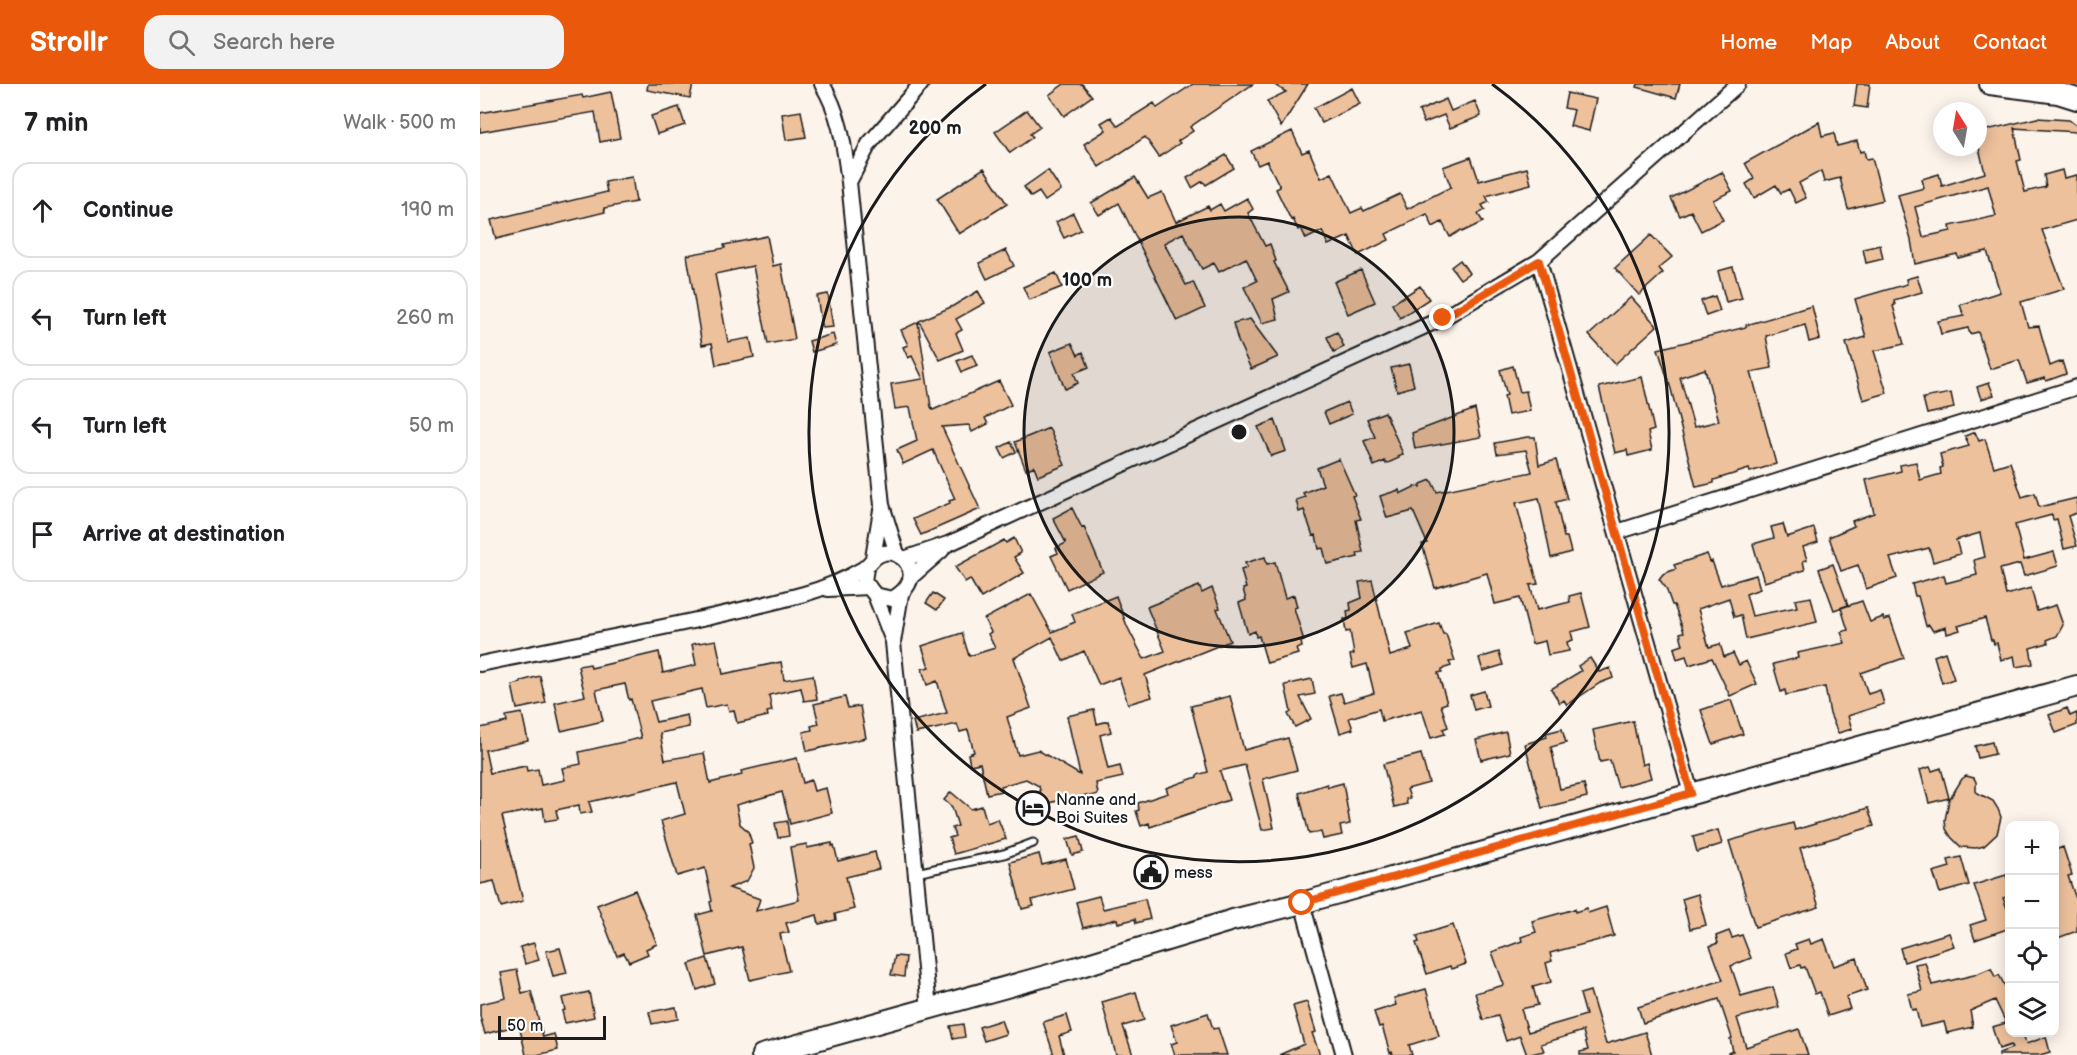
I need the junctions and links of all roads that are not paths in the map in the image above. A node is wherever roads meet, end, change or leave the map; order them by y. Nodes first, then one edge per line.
1 (822, 84) edge
2 (921, 84) edge
3 (1738, 84) edge
4 (1990, 84) edge
5 (2077, 99) edge
6 (849, 182) junction
7 (1539, 261) junction
8 (2077, 387) edge
9 (882, 505) junction
10 (1617, 532) junction
11 (948, 544) junction
12 (901, 557) junction
13 (869, 563) junction
14 (911, 577) junction
15 (823, 589) junction
16 (872, 591) junction
17 (901, 594) junction
18 (893, 642) junction
19 (480, 664) edge
20 (2077, 686) edge
21 (1691, 793) junction
22 (1033, 843) dead end
23 (916, 873) junction
24 (1302, 903) junction
25 (929, 1009) junction
26 (762, 1055) edge
27 (1344, 1055) edge

1 - 6 street
2 - 6 street
3 - 7 street
4 - 5 street
6 - 9 street
7 - 10 street
7 - 11 street
8 - 10 street
9 - 12 street
9 - 13 street
10 - 21 street
11 - 12 street
11 - 14 street
12 - 13 street
12 - 14 street
13 - 15 street
13 - 16 street
14 - 17 street
15 - 16 street
15 - 19 street
16 - 17 street
16 - 18 street
17 - 18 street
18 - 23 street
20 - 21 street
21 - 24 street
22 - 23 lane
23 - 25 street
24 - 25 street
24 - 27 street
25 - 26 street

